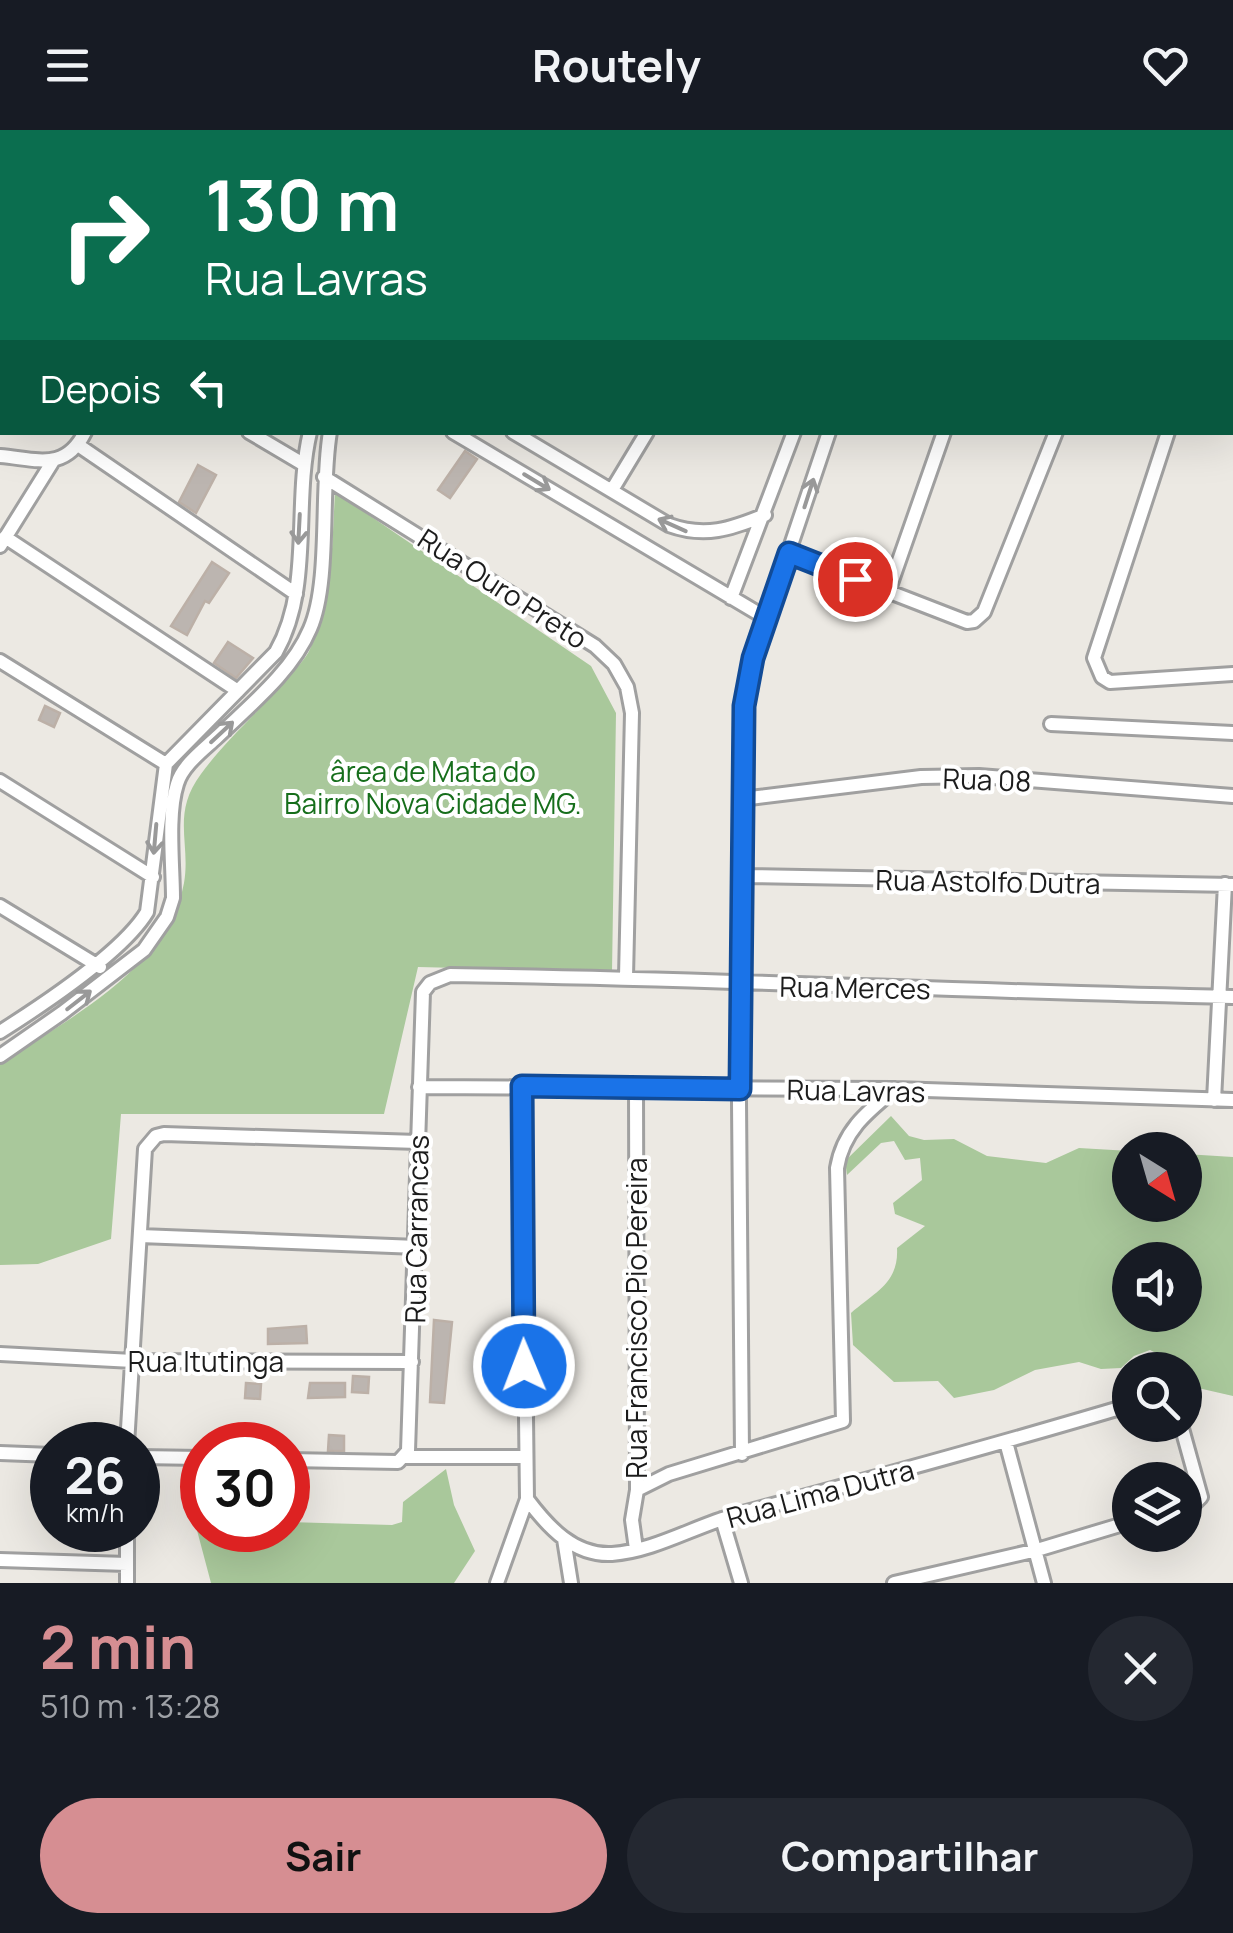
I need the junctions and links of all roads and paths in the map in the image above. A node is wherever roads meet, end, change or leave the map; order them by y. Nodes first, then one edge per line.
1 (254, 435) edge
2 (309, 435) edge
3 (330, 435) edge
4 (459, 435) edge
5 (521, 435) edge
6 (645, 435) edge
7 (793, 435) edge
8 (828, 435) edge
9 (943, 435) edge
10 (1055, 435) edge
11 (1167, 435) edge
12 (82, 439) edge
13 (0, 456) edge
14 (53, 461) junction
15 (302, 464) junction
16 (324, 476) junction
17 (612, 490) junction
18 (765, 515) junction
19 (2, 542) edge
20 (789, 553) junction
21 (888, 592) junction
22 (296, 594) junction
23 (731, 598) junction
24 (766, 618) junction
25 (0, 661) edge
26 (1233, 674) edge
27 (238, 691) junction
28 (1051, 724) dead end
29 (1233, 733) edge
30 (166, 764) junction
31 (0, 781) edge
32 (1233, 796) edge
33 (742, 798) junction
34 (744, 876) junction
35 (153, 877) junction
36 (1229, 884) edge
37 (0, 906) edge
38 (94, 964) junction
39 (112, 974) junction
40 (626, 977) junction
41 (738, 984) junction
42 (423, 992) joint
43 (1226, 997) edge
44 (0, 1032) edge
45 (0, 1056) edge
46 (419, 1086) junction
47 (522, 1086) junction
48 (636, 1086) junction
49 (740, 1089) junction
50 (894, 1089) junction
51 (1214, 1100) junction
52 (1233, 1100) edge
53 (418, 1142) junction
54 (140, 1236) junction
55 (416, 1248) junction
56 (0, 1354) edge
57 (133, 1361) junction
58 (412, 1362) junction
59 (1112, 1410) edge
60 (129, 1422) edge
61 (1006, 1442) junction
62 (0, 1454) edge
63 (742, 1454) junction
64 (30, 1455) edge
65 (526, 1457) junction
66 (310, 1460) edge
67 (402, 1460) junction
68 (638, 1490) junction
69 (527, 1499) junction
70 (722, 1519) junction
71 (1112, 1527) edge
72 (564, 1538) junction
73 (636, 1549) junction
74 (1037, 1550) junction
75 (128, 1552) edge
76 (0, 1560) edge
77 (128, 1564) junction
78 (128, 1583) edge
79 (497, 1583) edge
80 (571, 1583) edge
81 (741, 1583) edge
82 (894, 1583) edge
83 (1044, 1583) edge

1 - 15 street
2 - 15 street
3 - 16 street
4 -> 23 street
5 - 17 street
6 - 17 street
7 - 18 street
20 -> 8 street
9 - 21 street
10 - 21 street
11 - 26 street
12 - 14 street
12 - 22 street
13 - 14 street
14 - 19 street
15 -> 22 street
39 -> 16 street
16 - 40 street, Rua Ouro Preto
18 -> 17 street
18 - 23 street
19 - 27 street
20 - 21 street
20 - 24 street
22 - 27 street
23 - 24 street
24 - 33 street
25 - 30 street
27 - 30 street
28 - 29 street
30 -> 35 street
31 - 35 street
32 - 33 street, Rua 08
33 - 34 street
34 - 36 street, Rua Astolfo Dutra
34 - 41 street
35 - 38 street
36 - 43 street
37 - 38 street
38 - 39 street
38 - 44 street
45 -> 39 street
40 - 41 street, Rua Merces
40 - 42 street, Rua Merces
41 - 43 street, Rua Merces
41 - 49 street
42 - 46 street, Rua Carrancas
43 - 51 street
46 - 47 street, Rua Lavras
46 - 53 street, Rua Carrancas
47 - 48 street, Rua Lavras
47 - 65 street
48 - 49 street, Rua Lavras
48 - 68 street, Rua Francisco Pio Pereira
49 - 50 street, Rua Lavras
49 - 63 street
50 - 51 street, Rua Lavras
50 - 63 street
51 - 52 street, Rua Lavras
53 - 54 street
53 - 55 street, Rua Carrancas
54 - 55 street
54 - 57 street
55 - 58 street, Rua Carrancas
56 - 57 street, Rua Itutinga
57 - 58 street, Rua Itutinga
57 - 60 street
58 - 67 street, Rua Carrancas
59 - 61 street, Rua Lima Dutra
61 - 70 street, Rua Lima Dutra
61 - 74 street
62 - 64 street
63 - 68 street
65 - 67 street
65 - 69 street
66 - 67 street
68 - 73 street, Rua Francisco Pio Pereira
69 - 72 street, Rua Lima Dutra
69 - 79 street
70 - 73 street, Rua Lima Dutra
70 - 81 street
71 - 74 street
72 - 73 street, Rua Lima Dutra
72 - 80 street
74 - 82 street
74 - 83 street
75 - 77 street
76 - 77 street
77 - 78 street

